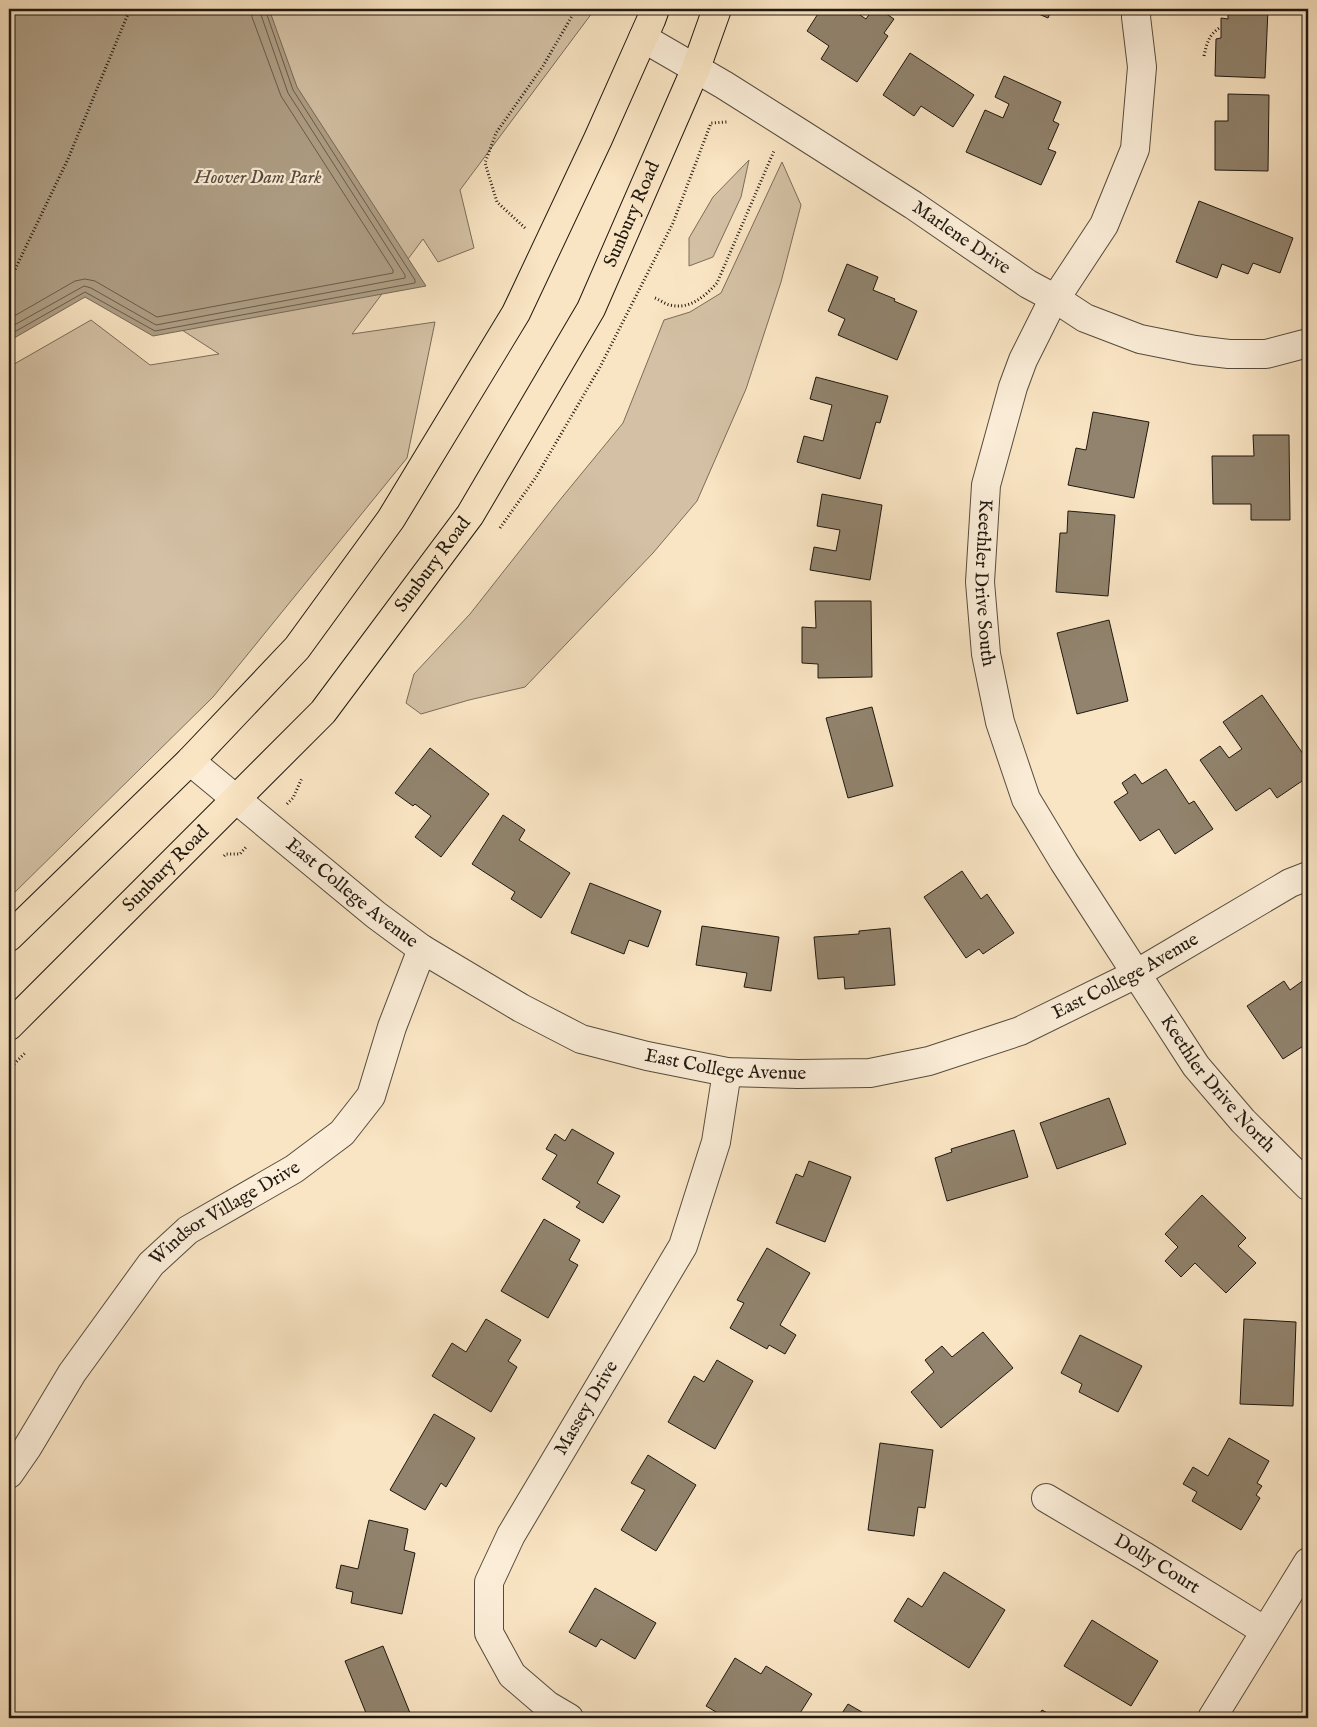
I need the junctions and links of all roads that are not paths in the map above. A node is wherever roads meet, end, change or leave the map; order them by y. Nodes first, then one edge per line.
1 (654, 9) edge
2 (717, 9) edge
3 (1137, 9) edge
4 (643, 38) junction
5 (696, 68) junction
6 (1056, 299) junction
7 (1308, 343) edge
8 (190, 761) junction
9 (237, 799) junction
10 (1308, 876) edge
11 (9, 937) edge
12 (422, 950) junction
13 (1136, 974) junction
14 (9, 1026) edge
15 (727, 1072) junction
16 (1308, 1186) edge
17 (9, 1474) edge
18 (1046, 1498) dead end
19 (1308, 1562) edge
20 (1265, 1631) junction
21 (569, 1718) edge
22 (1212, 1718) edge

1 - 4 main road
2 - 5 main road, Sunbury Road
3 - 6 street, Keethler Drive South
4 - 5 street, Marlene Drive
4 - 8 main road
5 - 6 street, Marlene Drive
5 - 9 main road, Sunbury Road
6 - 7 street, Marlene Drive
6 - 13 street, Keethler Drive South
8 - 9 street, East College Avenue
8 - 11 main road
9 - 12 street, East College Avenue
9 - 14 main road, Sunbury Road
10 - 13 street, East College Avenue
12 - 15 street, East College Avenue
12 - 17 street, Windsor Village Drive
13 - 15 street, East College Avenue
13 - 16 street, Keethler Drive North
15 - 21 street, Massey Drive
18 - 20 street, Dolly Court
19 - 20 street
20 - 22 street

